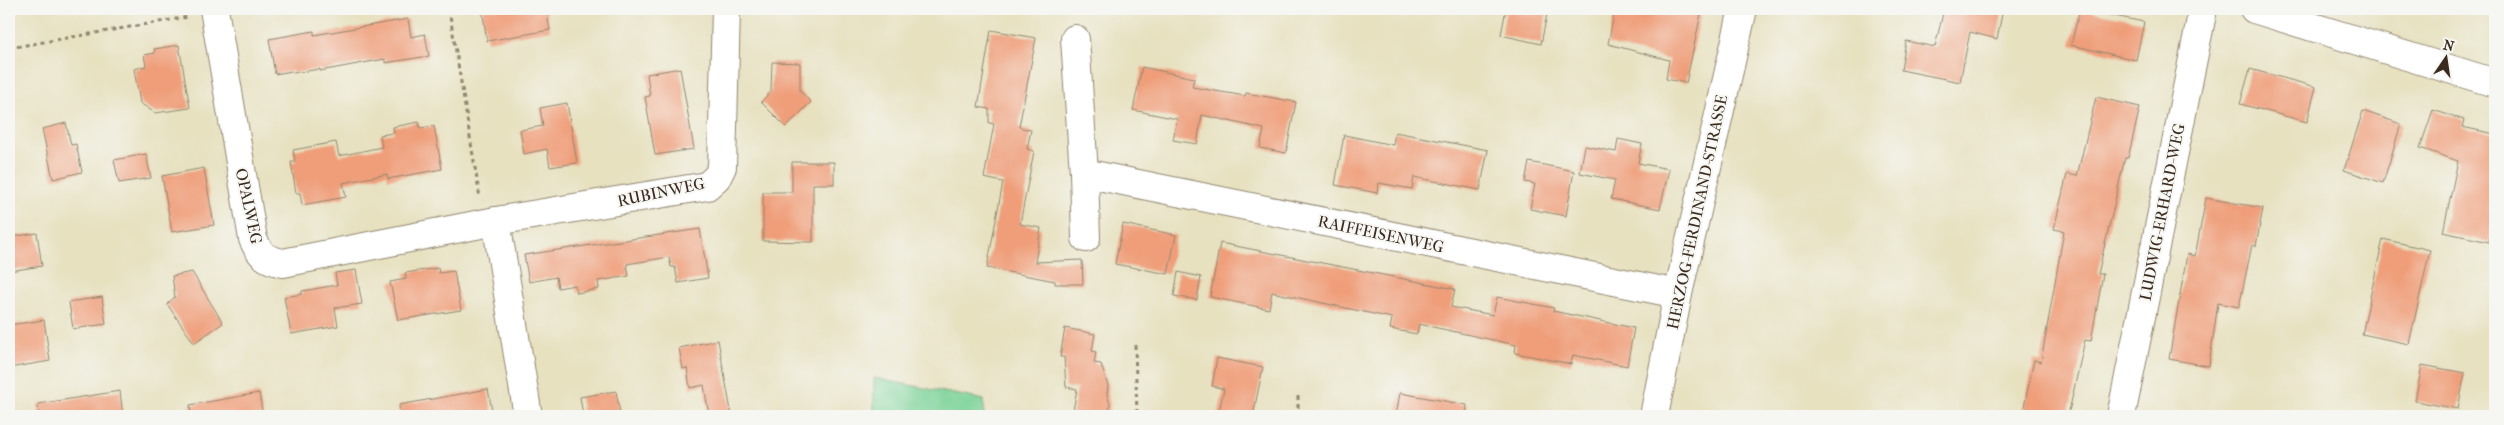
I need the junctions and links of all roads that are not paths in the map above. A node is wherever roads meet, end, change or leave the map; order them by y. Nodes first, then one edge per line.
1 (726, 9) edge
2 (1742, 9) edge
3 (2203, 9) edge
4 (2254, 9) edge
5 (202, 13) edge
6 (1075, 39) dead end
7 (2495, 83) edge
8 (1084, 173) junction
9 (496, 222) junction
10 (1086, 238) dead end
11 (1678, 294) junction
12 (528, 416) edge
13 (1654, 416) edge
14 (2121, 416) edge

1 - 9 street, RUBINWEG
2 - 11 street, HERZOG-FERDINAND-STRASSE
3 - 14 street, LUDWIG-ERHARD-WEG
4 - 7 street
5 - 9 street, OPALWEG
6 - 8 street
8 - 10 street
8 - 11 street, RAIFFEISENWEG
9 - 12 street
11 - 13 street, HERZOG-FERDINAND-STRASSE

